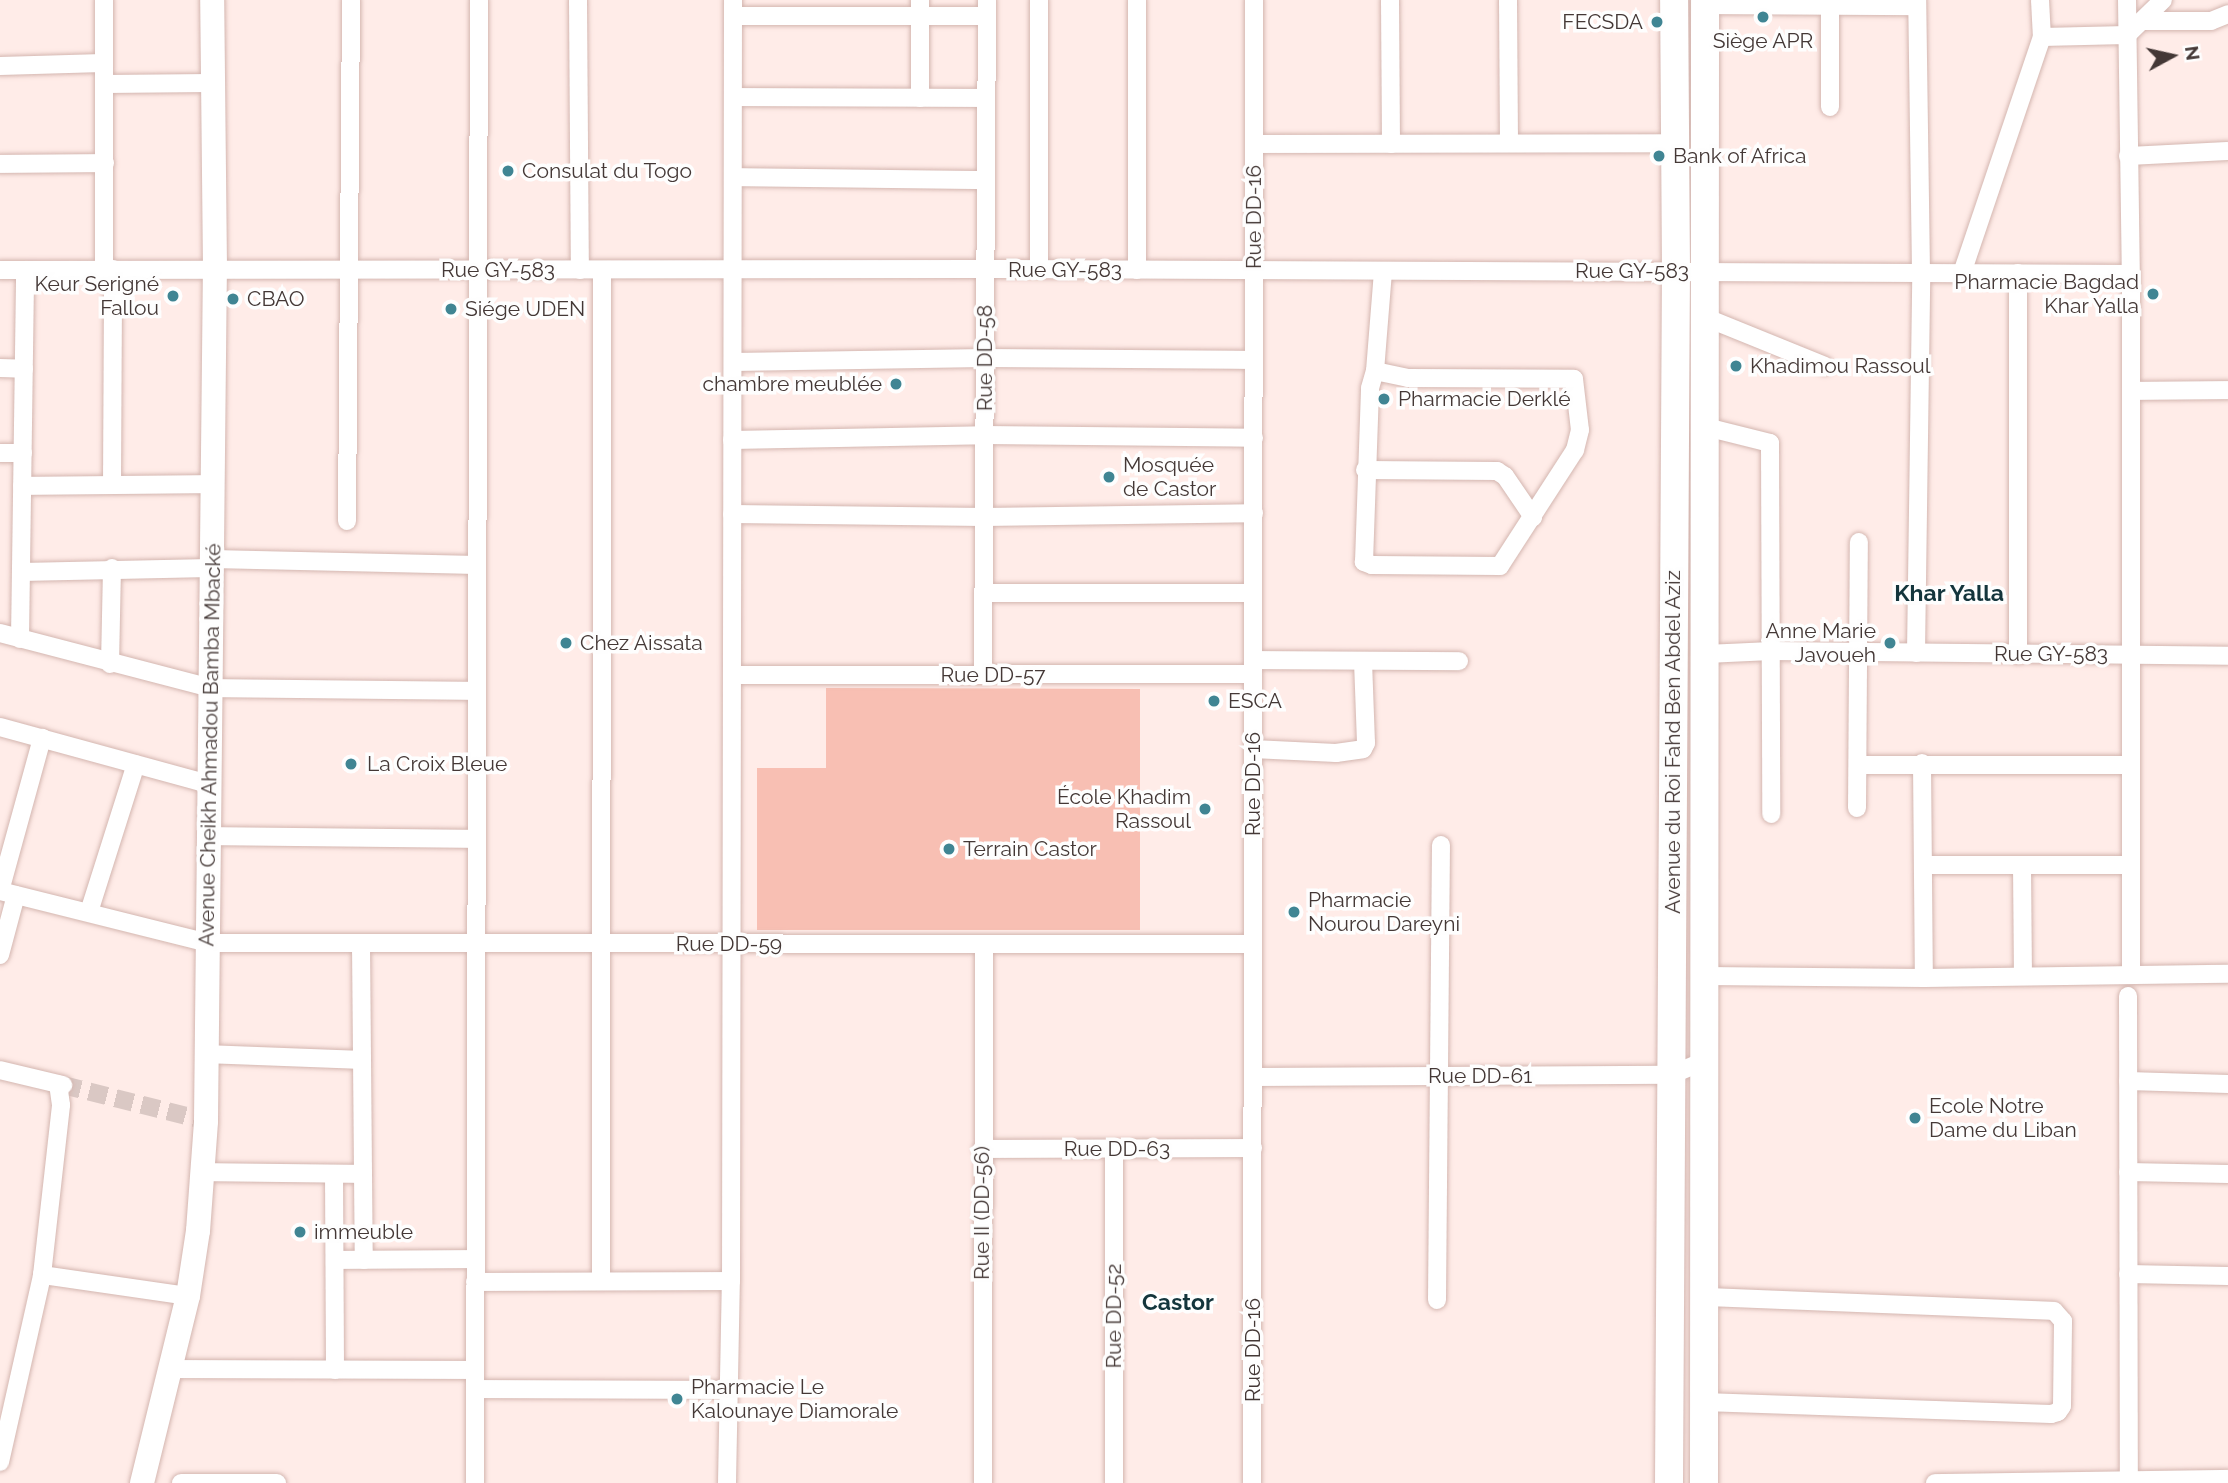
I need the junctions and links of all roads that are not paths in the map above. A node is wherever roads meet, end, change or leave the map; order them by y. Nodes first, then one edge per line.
1 (104, 0) edge
2 (212, 0) edge
3 (351, 0) edge
4 (479, 0) edge
5 (578, 0) edge
6 (1039, 0) edge
7 (1137, 0) edge
8 (1254, 0) edge
9 (1390, 0) edge
10 (1508, 0) edge
11 (1674, 0) edge
12 (2040, 0) edge
13 (2127, 0) edge
14 (2163, 0) edge
15 (1705, 3) edge
16 (1830, 3) edge
17 (1917, 3) edge
18 (733, 8) edge
19 (920, 8) edge
20 (986, 8) edge
21 (2228, 14) edge
22 (2142, 21) junction
23 (2127, 35) junction
24 (2042, 37) junction
25 (103, 63) junction
26 (0, 66) edge
27 (211, 83) junction
28 (104, 84) junction
29 (733, 97) junction
30 (920, 98) junction
31 (986, 98) junction
32 (1830, 107) dead end
33 (1675, 143) junction
34 (1254, 144) junction
35 (1391, 144) junction
36 (1509, 144) junction
37 (2228, 151) edge
38 (2128, 156) junction
39 (105, 163) junction
40 (0, 164) edge
41 (733, 177) junction
42 (986, 180) junction
43 (215, 268) junction
44 (350, 269) junction
45 (733, 269) junction
46 (985, 269) junction
47 (1039, 269) junction
48 (0, 270) edge
49 (25, 270) junction
50 (109, 270) junction
51 (478, 270) junction
52 (580, 270) junction
53 (1137, 270) junction
54 (1254, 270) junction
55 (602, 271) junction
56 (1383, 271) junction
57 (1676, 271) junction
58 (1706, 271) junction
59 (1921, 273) junction
60 (1962, 273) junction
61 (2018, 273) junction
62 (2131, 274) junction
63 (1707, 318) junction
64 (985, 358) junction
65 (1254, 360) junction
66 (733, 362) junction
67 (1825, 366) dead end
68 (0, 368) edge
69 (24, 369) junction
70 (1375, 371) junction
71 (2228, 390) edge
72 (2131, 391) junction
73 (1706, 427) junction
74 (984, 435) junction
75 (1254, 438) junction
76 (732, 440) junction
77 (0, 453) edge
78 (23, 453) junction
79 (1366, 470) junction
80 (212, 484) junction
81 (112, 485) junction
82 (22, 486) junction
83 (1254, 513) junction
84 (732, 514) junction
85 (984, 517) junction
86 (1533, 517) junction
87 (347, 521) dead end
88 (1859, 542) dead end
89 (211, 564) junction
90 (477, 565) junction
91 (112, 568) junction
92 (21, 572) junction
93 (984, 593) junction
94 (1253, 593) junction
95 (0, 633) edge
96 (20, 639) junction
97 (1770, 651) junction
98 (1860, 652) junction
99 (1916, 653) junction
100 (1706, 654) junction
101 (2018, 655) junction
102 (2130, 655) junction
103 (2228, 656) edge
104 (1363, 661) junction
105 (1459, 661) dead end
106 (110, 664) junction
107 (1253, 667) junction
108 (732, 675) junction
109 (983, 675) junction
110 (211, 688) junction
111 (477, 691) junction
112 (0, 727) edge
113 (42, 738) junction
114 (1253, 749) junction
115 (1922, 763) junction
116 (136, 764) junction
117 (1860, 765) junction
118 (2130, 765) junction
119 (209, 784) junction
120 (1857, 808) dead end
121 (1771, 814) dead end
122 (209, 836) junction
123 (477, 839) junction
124 (1441, 845) dead end
125 (1923, 865) junction
126 (2022, 865) junction
127 (2130, 865) junction
128 (5, 892) edge
129 (89, 912) junction
130 (208, 943) junction
131 (361, 943) junction
132 (476, 943) junction
133 (601, 944) junction
134 (730, 944) junction
135 (984, 944) junction
136 (1251, 944) junction
137 (0, 955) edge
138 (2228, 974) edge
139 (2131, 975) junction
140 (1705, 976) junction
141 (2023, 976) junction
142 (1924, 978) junction
143 (2128, 996) dead end
144 (207, 1054) junction
145 (361, 1060) junction
146 (1704, 1061) junction
147 (0, 1070) edge
148 (1671, 1075) junction
149 (1252, 1077) junction
150 (1440, 1077) junction
151 (2128, 1081) junction
152 (2228, 1084) edge
153 (1253, 1148) junction
154 (982, 1149) junction
155 (1114, 1149) junction
156 (202, 1172) junction
157 (2128, 1172) junction
158 (334, 1174) junction
159 (361, 1174) junction
160 (2228, 1174) edge
161 (475, 1259) junction
162 (335, 1260) junction
163 (364, 1260) junction
164 (2128, 1274) junction
165 (42, 1275) junction
166 (2228, 1276) edge
167 (601, 1281) junction
168 (731, 1281) junction
169 (475, 1282) junction
170 (188, 1296) junction
171 (1704, 1297) junction
172 (1437, 1300) dead end
173 (169, 1369) junction
174 (335, 1370) junction
175 (475, 1370) junction
176 (475, 1389) junction
177 (729, 1390) junction
178 (1704, 1402) junction
179 (2, 1442) edge
180 (0, 1462) edge
181 (2228, 1479) edge
182 (2129, 1481) edge
183 (2039, 1482) edge
184 (142, 1483) edge
185 (181, 1483) edge
186 (277, 1483) edge
187 (475, 1483) edge
188 (727, 1483) edge
189 (983, 1483) edge
190 (1114, 1483) edge
191 (1252, 1483) edge
192 (1668, 1483) edge
193 (1704, 1483) edge
194 (1935, 1483) edge

1 - 25 street
2 - 27 street, Avenue Cheikh Ahmadou Bamba Mbacké
3 - 44 street
4 - 51 street
5 - 52 street
6 - 47 street
7 - 53 street
8 - 34 street, Rue DD-16
9 - 35 street
10 - 36 street
11 - 33 main road, Avenue du Roi Fahd Ben Abdel Aziz
12 - 24 street
13 - 23 street
14 - 22 street
15 - 16 street
15 - 58 main road, Avenue du Roi Fahd Ben Abdel Aziz
16 - 17 street
16 - 32 street
17 - 59 street
18 - 19 street
18 - 29 street
19 - 20 street
19 - 30 street
20 - 31 street, Rue DD-58
21 - 22 street
22 - 23 street
23 - 24 street
23 - 38 street
24 - 60 street
25 - 26 street
25 - 28 street
27 - 28 street
27 - 43 street, Avenue Cheikh Ahmadou Bamba Mbacké
28 - 39 street
29 - 30 street
29 - 41 street
30 - 31 street
31 - 42 street, Rue DD-58
33 - 36 street
33 - 57 main road, Avenue du Roi Fahd Ben Abdel Aziz
34 - 35 street
34 - 54 street, Rue DD-16
35 - 36 street
37 - 38 street
38 - 62 street
39 - 40 street
39 - 50 street
41 - 42 street
41 - 45 street
42 - 46 street, Rue DD-58
43 - 44 street, Rue GY-583
43 - 50 street, Rue GY-583
43 - 80 street, Avenue Cheikh Ahmadou Bamba Mbacké
44 - 51 street, Rue GY-583
44 - 87 street
45 - 46 street, Rue GY-583
45 - 55 street, Rue GY-583
45 - 66 street
46 - 47 street, Rue GY-583
46 - 64 street, Rue DD-58
47 - 53 street, Rue GY-583
48 - 49 street, Rue GY-583
49 - 50 street, Rue GY-583
49 - 69 street
50 - 81 street
51 - 52 street, Rue GY-583
51 - 90 street
52 - 55 street, Rue GY-583
53 - 54 street, Rue GY-583
54 - 56 street, Rue GY-583
54 - 65 street, Rue DD-16
55 - 133 street
56 - 57 street, Rue GY-583
56 - 70 street
57 - 58 street, Rue GY-583
57 - 148 main road, Avenue du Roi Fahd Ben Abdel Aziz
58 - 59 street, Rue GY-583
58 - 63 main road, Avenue du Roi Fahd Ben Abdel Aziz
59 - 60 street, Rue GY-583
59 - 99 street
60 - 61 street, Rue GY-583
61 - 62 street, Rue GY-583
61 - 101 street
62 - 72 street
63 - 67 street
63 - 73 main road, Avenue du Roi Fahd Ben Abdel Aziz
64 - 65 street
64 - 66 street
64 - 74 street, Rue DD-58
65 - 75 street, Rue DD-16
66 - 76 street
68 - 69 street
69 - 78 street
70 - 79 street
70 - 86 street
71 - 72 street
72 - 102 street
73 - 97 street
73 - 100 main road, Avenue du Roi Fahd Ben Abdel Aziz
74 - 75 street
74 - 76 street
74 - 85 street, Rue DD-58
75 - 83 street, Rue DD-16
76 - 84 street
77 - 78 street
78 - 82 street
79 - 86 street
79 - 86 street
80 - 81 street
80 - 89 street, Avenue Cheikh Ahmadou Bamba Mbacké
81 - 82 street
82 - 92 street
83 - 85 street
83 - 94 street, Rue DD-16
84 - 85 street
84 - 108 street
85 - 93 street, Rue DD-58
88 - 98 street
89 - 90 street
89 - 91 street
89 - 110 street, Avenue Cheikh Ahmadou Bamba Mbacké
90 - 111 street
91 - 92 street
91 - 106 street
92 - 96 street
93 - 94 street
93 - 109 street, Rue DD-58
94 - 107 street, Rue DD-16
95 - 96 street
96 - 106 street
97 - 98 street, Rue GY-583
97 - 100 street, Rue GY-583
97 - 121 street
98 - 99 street, Rue GY-583
98 - 117 street
99 - 101 street, Rue GY-583
100 - 140 main road, Avenue du Roi Fahd Ben Abdel Aziz
101 - 102 street, Rue GY-583
102 - 103 street, Rue GY-583
102 - 118 street
104 - 105 street, Rue DD-57
104 - 107 street, Rue DD-57
104 - 114 street
106 - 110 street
107 - 109 street, Rue DD-57
107 - 114 street, Rue DD-16
108 - 109 street, Rue DD-57
108 - 134 street
110 - 111 street
110 - 119 street, Avenue Cheikh Ahmadou Bamba Mbacké
111 - 123 street
112 - 113 street
113 - 116 street
113 - 128 street
114 - 136 street, Rue DD-16
115 - 117 street
115 - 118 street
115 - 125 street
116 - 119 street
116 - 129 street
117 - 120 street
118 - 127 street
119 - 122 street, Avenue Cheikh Ahmadou Bamba Mbacké
122 - 123 street
122 - 130 street, Avenue Cheikh Ahmadou Bamba Mbacké
123 - 132 street
124 - 150 street
125 - 126 street
125 - 142 street
126 - 127 street
126 - 141 street
127 - 139 street
128 - 129 street, Rue DD-59
128 - 137 street
129 - 130 street, Rue DD-59
130 - 131 street, Rue DD-59
130 - 144 street, Avenue Cheikh Ahmadou Bamba Mbacké
131 - 132 street, Rue DD-59
131 - 145 street
132 - 133 street, Rue DD-59
132 - 161 street
133 - 134 street, Rue DD-59
133 - 167 street
134 - 135 street, Rue DD-59
134 - 168 street
135 - 136 street, Rue DD-59
135 - 154 street, Rue II (DD-56)
136 - 149 street, Rue DD-16
138 - 139 street
139 - 141 street
140 - 142 street
140 - 146 main road, Avenue du Roi Fahd Ben Abdel Aziz
141 - 142 street
143 - 151 street
144 - 145 street
144 - 156 street, Avenue Cheikh Ahmadou Bamba Mbacké
145 - 159 street
146 - 148 street, Rue DD-61
146 - 171 main road, Avenue du Roi Fahd Ben Abdel Aziz
147 - 165 street
148 - 150 street, Rue DD-61
148 - 192 main road, Avenue du Roi Fahd Ben Abdel Aziz
149 - 150 street, Rue DD-61
149 - 153 street, Rue DD-16
150 - 172 street
151 - 152 street
151 - 157 street
153 - 155 street, Rue DD-63
153 - 191 street, Rue DD-16
154 - 155 street, Rue DD-63
154 - 189 street, Rue II (DD-56)
155 - 190 street, Rue DD-52
156 - 158 street
156 - 170 street, Avenue Cheikh Ahmadou Bamba Mbacké
157 - 160 street
157 - 164 street
158 - 159 street
158 - 162 street
159 - 163 street
161 - 163 street
161 - 169 street
162 - 163 street
162 - 174 street
164 - 166 street
164 - 182 street
165 - 170 street
165 - 179 street
167 - 168 street
167 - 169 street
168 - 177 street
169 - 175 street
170 - 173 street, Avenue Cheikh Ahmadou Bamba Mbacké
171 - 178 main road, Avenue du Roi Fahd Ben Abdel Aziz
171 - 178 street
173 - 174 street
173 - 184 street, Avenue Cheikh Ahmadou Bamba Mbacké
174 - 175 street
175 - 176 street
176 - 177 street
176 - 187 street
177 - 188 street
178 - 193 main road, Avenue du Roi Fahd Ben Abdel Aziz
179 - 180 street
181 - 182 street
182 - 183 street
183 - 194 street
185 - 186 street

